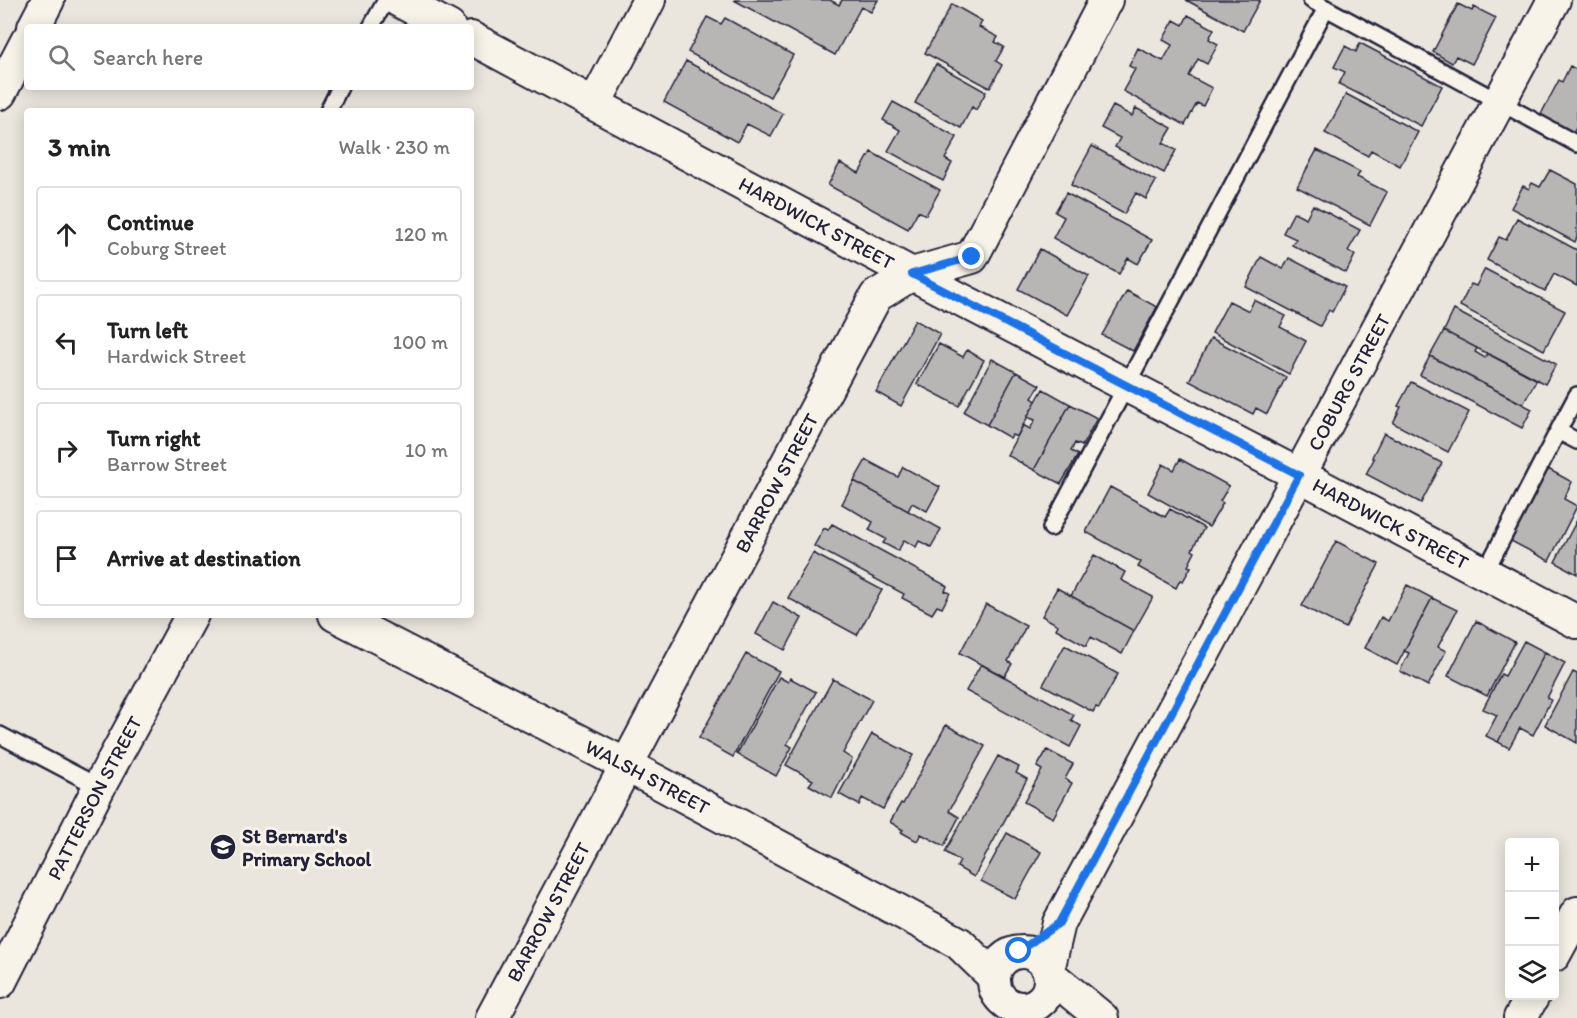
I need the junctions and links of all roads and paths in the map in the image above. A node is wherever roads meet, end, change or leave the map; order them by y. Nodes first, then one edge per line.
1 (48, 0) edge
2 (386, 0) edge
3 (398, 0) edge
4 (650, 0) edge
5 (1106, 0) edge
6 (1311, 0) edge
7 (1554, 0) edge
8 (1326, 8) junction
9 (36, 24) edge
10 (373, 24) edge
11 (443, 24) edge
12 (474, 40) edge
13 (24, 46) edge
14 (338, 90) edge
15 (0, 93) edge
16 (1500, 102) junction
17 (595, 104) junction
18 (330, 108) edge
19 (1577, 144) edge
20 (912, 274) junction
21 (1126, 385) junction
22 (1577, 395) edge
23 (1558, 431) junction
24 (1577, 441) edge
25 (1299, 475) junction
26 (1051, 528) dead end
27 (1484, 574) junction
28 (190, 618) edge
29 (341, 618) edge
30 (1577, 622) edge
31 (0, 735) edge
32 (626, 765) junction
33 (99, 787) junction
34 (1577, 913) edge
35 (1059, 923) junction
36 (959, 943) junction
37 (1559, 946) edge
38 (1017, 951) junction
39 (1049, 973) junction
40 (993, 979) junction
41 (0, 982) edge
42 (1531, 1000) edge
43 (1028, 1010) edge
44 (492, 1018) edge
45 (993, 1018) edge
46 (1084, 1018) edge
47 (1102, 1018) edge
48 (1520, 1018) edge

1 - 9 street
2 - 10 lane
3 - 11 street
4 - 17 street
5 - 20 street, BARROW STREET
6 - 8 lane
7 - 16 street, COBURG STREET
8 - 16 lane
8 - 21 lane
12 - 17 street, HARDWICK STREET
13 - 15 street
14 - 18 lane
16 - 19 lane
16 - 25 street, COBURG STREET
17 - 20 street, HARDWICK STREET
20 - 21 street, HARDWICK STREET
20 - 32 street, BARROW STREET
21 - 25 street, HARDWICK STREET
21 - 26 lane
22 - 23 lane
23 - 24 lane
23 - 27 lane
25 - 27 street, HARDWICK STREET
25 - 35 street, COBURG STREET
27 - 30 street, HARDWICK STREET
28 - 33 street, PATTERSON STREET
29 - 32 street, WALSH STREET
31 - 33 lane
32 - 36 street, WALSH STREET
32 - 44 street, BARROW STREET
33 - 41 street, PATTERSON STREET
34 - 37 street
35 - 38 street, COBURG STREET
35 - 39 street, COBURG STREET
36 - 38 street, WALSH STREET
36 - 40 street, WALSH STREET
38 - 39 street
38 - 40 street
39 - 43 street
39 - 47 street
40 - 43 street
40 - 45 street
42 - 48 street
43 - 46 street

